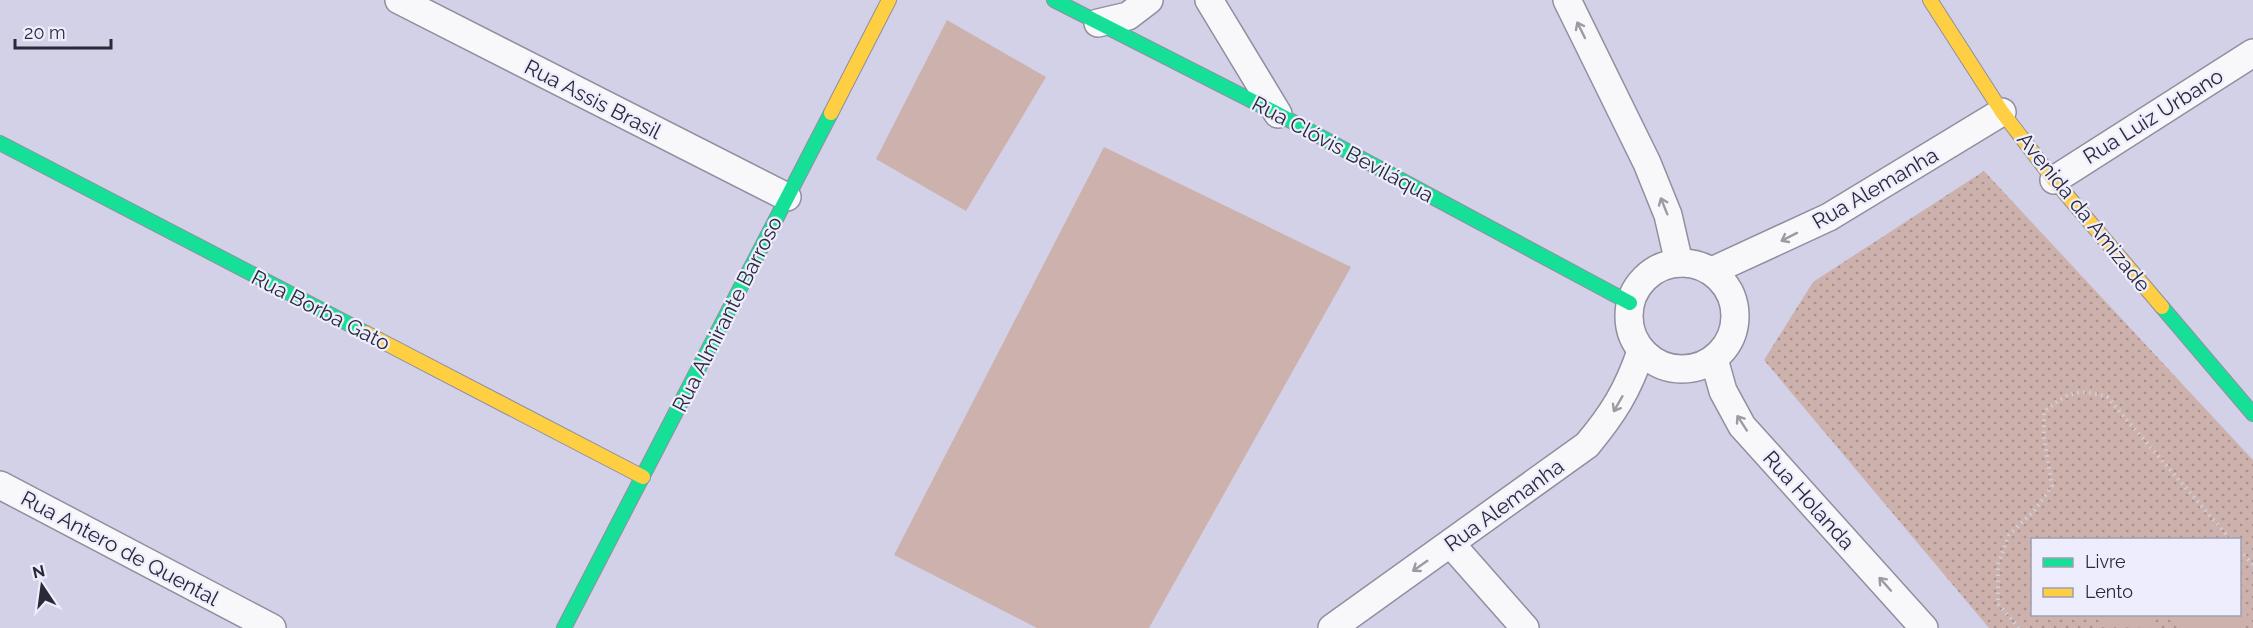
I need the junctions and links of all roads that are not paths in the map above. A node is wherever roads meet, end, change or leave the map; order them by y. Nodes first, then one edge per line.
1 (399, 0) edge
2 (889, 0) edge
3 (1053, 0) edge
4 (1149, 0) edge
5 (1209, 0) edge
6 (1567, 0) edge
7 (1930, 0) edge
8 (1098, 22) junction
9 (2253, 53) edge
10 (2002, 112) junction
11 (1278, 114) junction
12 (0, 143) edge
13 (2054, 180) junction
14 (787, 197) junction
15 (1679, 263) junction
16 (1712, 271) junction
17 (1630, 303) junction
18 (1641, 351) junction
19 (1714, 359) junction
20 (2253, 414) edge
21 (643, 477) junction
22 (0, 485) edge
23 (1451, 544) junction
24 (272, 628) edge
25 (564, 628) edge
26 (1332, 628) edge
27 (1525, 628) edge
28 (1924, 628) edge

1 - 14 street, Rua Assis Brasil
2 - 14 street, Rua Almirante Barroso
3 - 8 street, Rua Clóvis Beviláqua
4 - 8 street
5 - 11 street
15 -> 6 street
7 - 10 street, Avenida da Amizade
8 - 11 street, Rua Clóvis Beviláqua
9 - 13 street, Rua Luiz Urbano
10 - 13 street, Avenida da Amizade
10 -> 16 street, Rua Alemanha
11 - 17 street, Rua Clóvis Beviláqua
12 - 21 street, Rua Borba Gato
13 - 20 street, Avenida da Amizade
14 - 21 street, Rua Almirante Barroso
15 - 16 street
15 - 17 street
16 - 19 street
17 - 18 street
18 - 19 street
18 -> 23 street, Rua Alemanha
28 -> 19 street, Rua Holanda
21 - 25 street, Rua Almirante Barroso
22 - 24 street, Rua Antero de Quental
23 -> 26 street, Rua Alemanha
23 - 27 street

